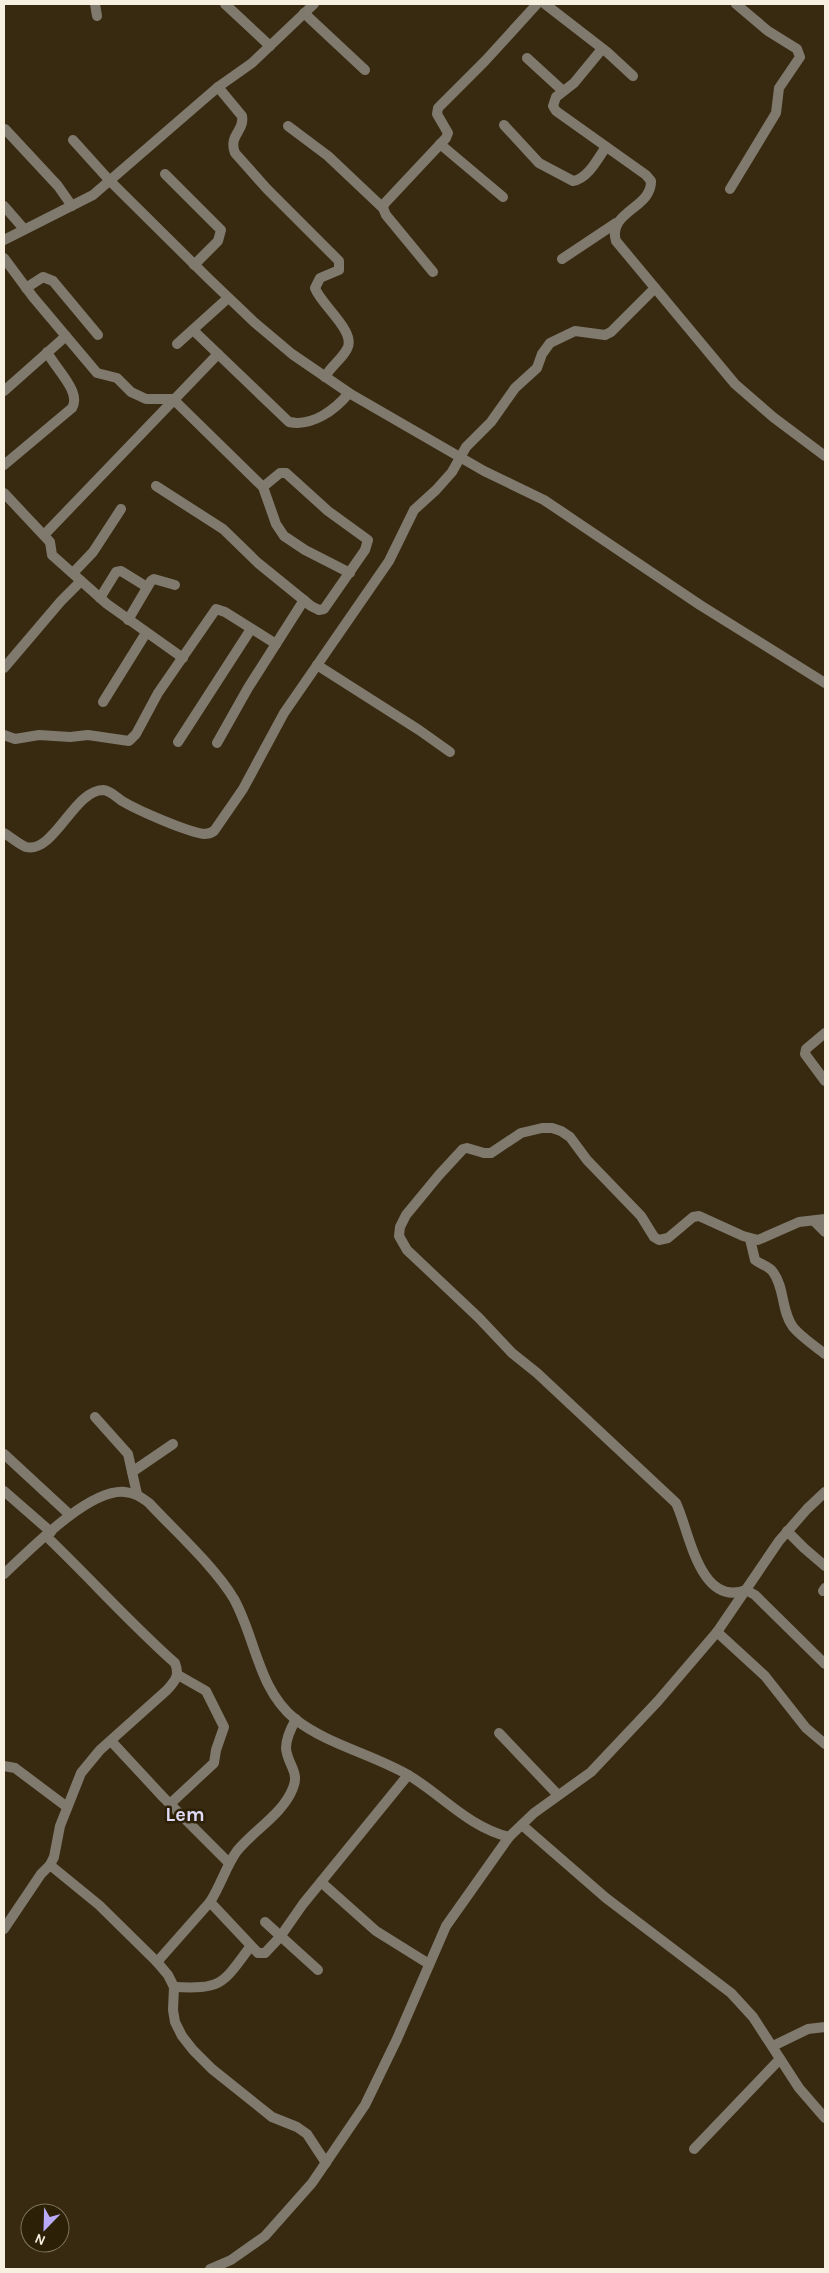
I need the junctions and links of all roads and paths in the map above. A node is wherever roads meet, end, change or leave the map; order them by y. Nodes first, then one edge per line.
1 (95, 4) edge
2 (225, 4) edge
3 (314, 4) edge
4 (537, 4) edge
5 (545, 4) edge
6 (736, 4) edge
7 (304, 13) junction
8 (97, 16) dead end
9 (270, 46) junction
10 (602, 49) junction
11 (527, 58) dead end
12 (365, 70) dead end
13 (633, 76) dead end
14 (218, 87) junction
15 (563, 91) junction
16 (504, 125) dead end
17 (288, 126) dead end
18 (5, 129) edge
19 (73, 140) dead end
20 (440, 144) junction
21 (606, 147) junction
22 (165, 174) dead end
23 (110, 181) junction
24 (730, 189) dead end
25 (503, 197) dead end
26 (4, 206) edge
27 (72, 206) junction
28 (383, 208) junction
29 (616, 223) junction
30 (24, 229) junction
31 (4, 240) edge
32 (4, 258) edge
33 (562, 259) dead end
34 (194, 265) junction
35 (433, 272) dead end
36 (26, 288) junction
37 (655, 288) junction
38 (228, 298) junction
39 (193, 330) junction
40 (98, 335) dead end
41 (66, 336) junction
42 (177, 344) dead end
43 (47, 352) junction
44 (218, 354) junction
45 (325, 377) junction
46 (4, 390) edge
47 (349, 393) junction
48 (173, 399) junction
49 (825, 456) edge
50 (460, 458) junction
51 (4, 465) edge
52 (156, 486) dead end
53 (263, 487) junction
54 (4, 493) edge
55 (121, 509) dead end
56 (44, 535) junction
57 (73, 573) junction
58 (350, 573) junction
59 (81, 581) junction
60 (176, 585) dead end
61 (147, 587) junction
62 (100, 598) junction
63 (304, 600) junction
64 (128, 620) junction
65 (251, 629) junction
66 (146, 633) junction
67 (276, 644) junction
68 (183, 658) junction
69 (317, 665) junction
70 (4, 668) edge
71 (825, 683) edge
72 (103, 702) dead end
73 (4, 734) edge
74 (178, 742) dead end
75 (217, 743) dead end
76 (450, 752) dead end
77 (4, 832) edge
78 (825, 1033) edge
79 (825, 1081) edge
80 (825, 1219) edge
81 (814, 1221) junction
82 (825, 1232) edge
83 (750, 1239) junction
84 (825, 1354) edge
85 (95, 1417) dead end
86 (172, 1444) dead end
87 (4, 1454) edge
88 (132, 1472) junction
89 (4, 1491) edge
90 (825, 1492) edge
91 (137, 1494) junction
92 (70, 1515) junction
93 (787, 1531) junction
94 (48, 1534) junction
95 (825, 1566) edge
96 (4, 1574) edge
97 (746, 1590) junction
98 (717, 1632) junction
99 (825, 1664) edge
100 (178, 1675) junction
101 (296, 1719) junction
102 (499, 1733) dead end
103 (111, 1741) junction
104 (825, 1744) edge
105 (4, 1766) edge
106 (408, 1775) junction
107 (558, 1795) junction
108 (171, 1803) junction
109 (66, 1807) junction
110 (522, 1825) junction
111 (509, 1837) junction
112 (229, 1864) junction
113 (50, 1865) junction
114 (321, 1882) junction
115 (210, 1902) junction
116 (265, 1922) dead end
117 (4, 1929) edge
118 (280, 1937) junction
119 (250, 1947) junction
120 (158, 1962) junction
121 (429, 1964) junction
122 (318, 1970) dead end
123 (174, 1988) junction
124 (825, 2027) edge
125 (773, 2046) junction
126 (780, 2059) junction
127 (825, 2118) edge
128 (694, 2148) dead end
129 (326, 2163) junction
130 (210, 2269) edge

1 - 8 street
2 - 9 street
3 - 7 street
4 - 20 street
5 - 10 street
6 - 24 street
7 - 9 street
7 - 12 street
9 - 14 street
10 - 13 street
10 - 15 street
11 - 15 street
14 - 23 street
14 - 45 street
15 - 21 street
16 - 21 street
17 - 28 street
18 - 27 street
19 - 23 street
20 - 25 street
20 - 28 street
21 - 29 street
22 - 34 street
23 - 27 street
23 - 34 street
26 - 30 street
27 - 30 street
28 - 35 street
29 - 33 street
29 - 37 street
30 - 31 street
32 - 36 street
34 - 38 street
36 - 40 street
36 - 41 street
37 - 49 street
37 - 50 street
38 - 39 street
38 - 45 street
39 - 42 street
39 - 44 street
41 - 43 street
41 - 48 street
43 - 46 street
43 - 51 street
44 - 47 street
44 - 48 street
45 - 47 street
47 - 50 street
48 - 53 street
48 - 56 street
50 - 69 street
50 - 71 street
52 - 63 street
53 - 58 street
53 - 58 street
54 - 56 street
55 - 57 street
56 - 57 street
57 - 59 street
58 - 63 street
59 - 62 street
59 - 70 street
60 - 61 street
61 - 62 street
61 - 64 street
62 - 64 street
63 - 67 street
64 - 66 street
65 - 67 street
65 - 68 street
65 - 74 street
66 - 68 street
66 - 72 street
67 - 75 street
68 - 73 street
69 - 76 street
69 - 77 street
78 - 79 street
80 - 81 street
81 - 82 street
81 - 83 street
83 - 84 street
83 - 97 street
85 - 88 street
86 - 88 street
87 - 92 street
88 - 91 street
89 - 94 street
90 - 93 street
91 - 92 street
91 - 101 street
92 - 94 street
93 - 95 street
93 - 97 street
94 - 96 street
94 - 100 street
97 - 98 street
97 - 99 street
98 - 104 street
98 - 107 street
100 - 103 street
100 - 108 street
101 - 106 street
101 - 112 street
102 - 107 street
103 - 108 street
103 - 109 street
105 - 109 street
106 - 111 street
106 - 114 street
107 - 110 street
108 - 112 street
109 - 113 street
110 - 111 street
110 - 125 street
111 - 121 street
112 - 115 street
113 - 117 street
113 - 120 street
114 - 118 street
114 - 121 street
115 - 119 street
115 - 120 street
116 - 118 street
118 - 119 street
118 - 122 street
119 - 123 street
120 - 123 street
121 - 129 street
123 - 129 street
124 - 125 street
125 - 126 street
126 - 127 street
126 - 128 street
129 - 130 street

